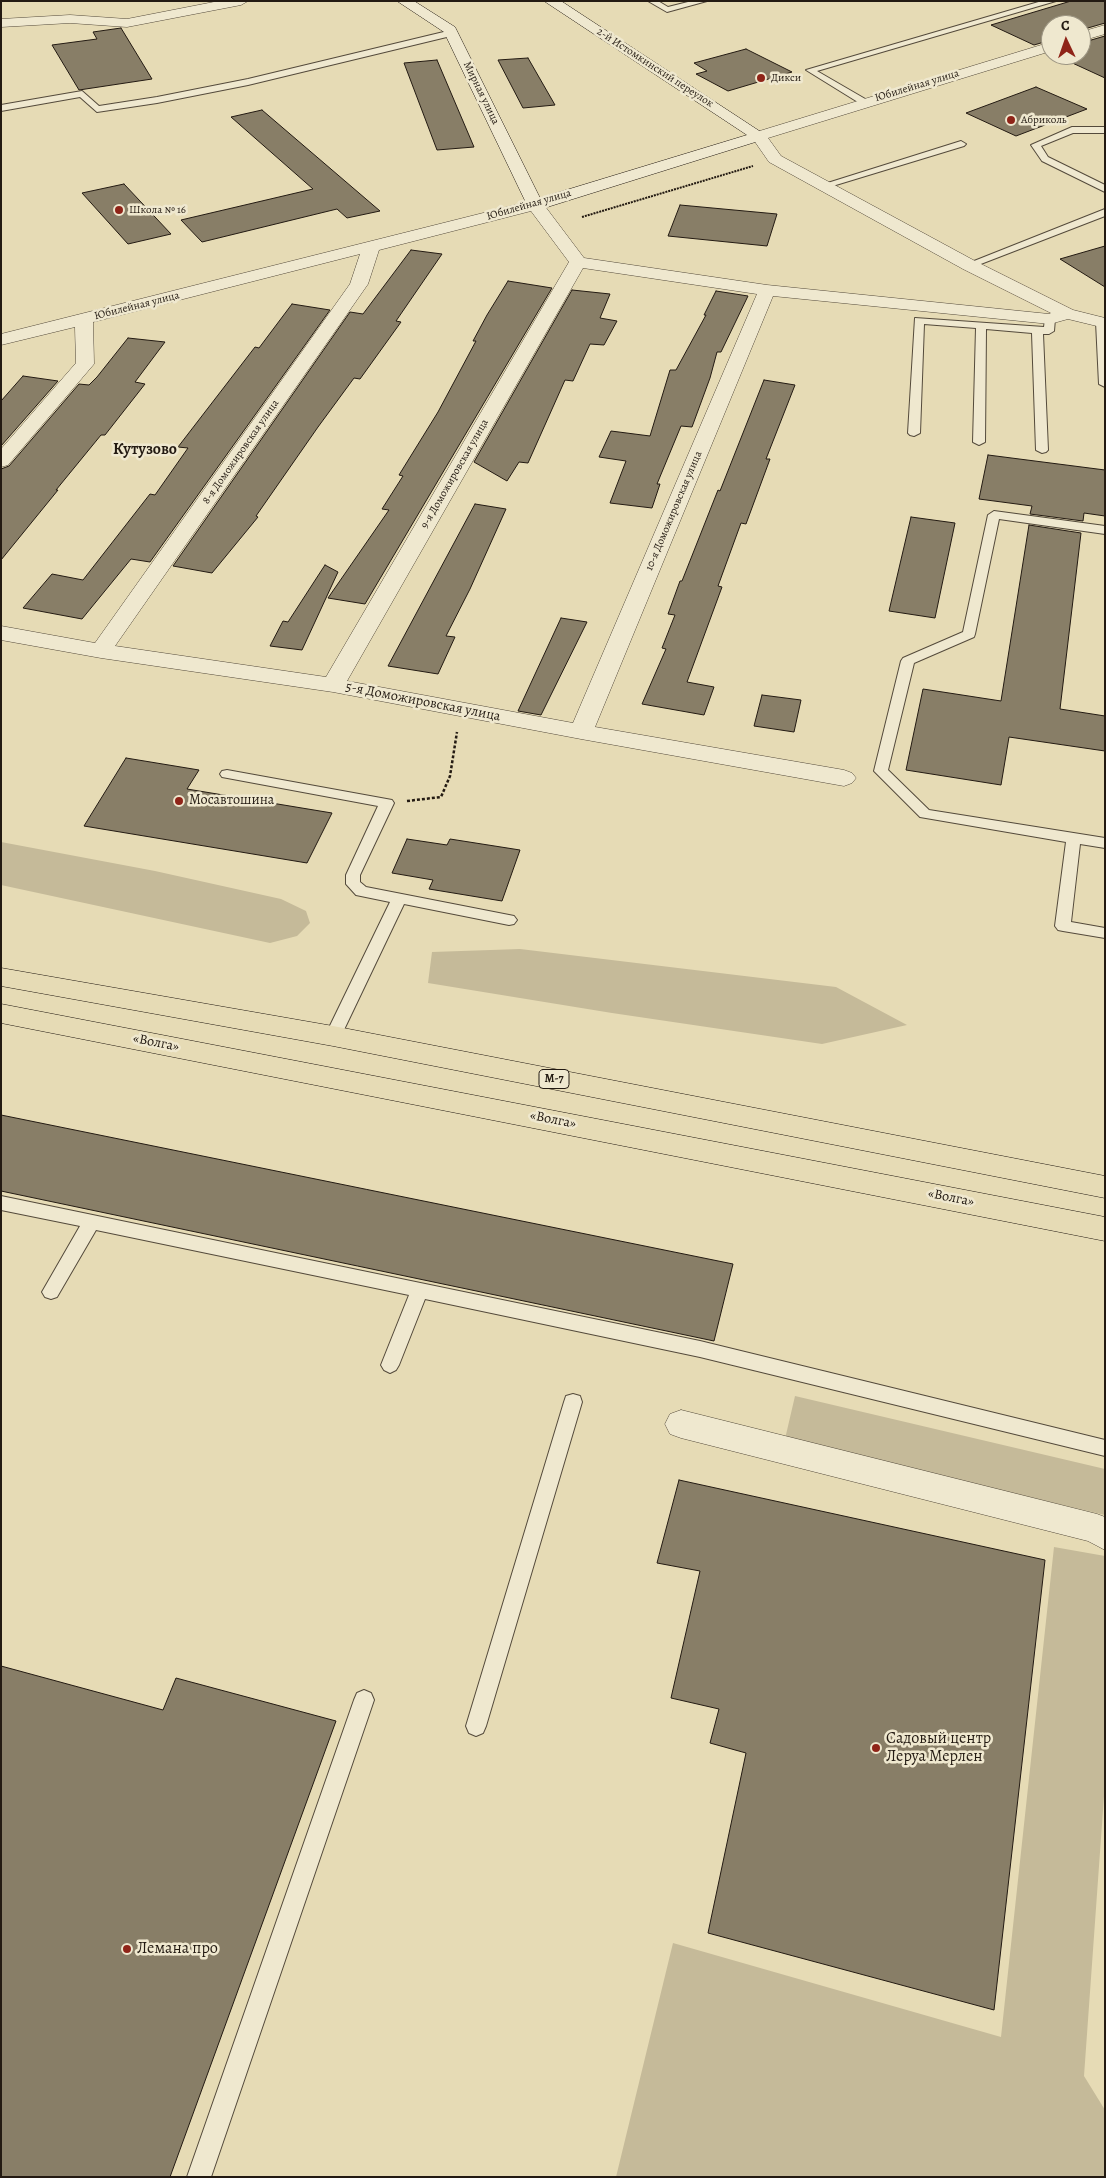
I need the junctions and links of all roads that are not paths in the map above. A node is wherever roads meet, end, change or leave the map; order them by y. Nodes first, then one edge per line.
1 (241, 1) edge
2 (404, 1) edge
3 (551, 1) edge
4 (652, 1) edge
5 (703, 1) edge
6 (1052, 1) edge
7 (1, 23) edge
8 (1105, 29) edge
9 (452, 33) junction
10 (1091, 33) edge
11 (1041, 49) edge
12 (864, 102) junction
13 (1, 108) edge
14 (1105, 130) edge
15 (759, 136) junction
16 (961, 144) dead end
17 (822, 186) junction
18 (1105, 188) edge
19 (535, 204) junction
20 (1105, 212) edge
21 (371, 247) junction
22 (578, 262) junction
23 (969, 265) junction
24 (767, 290) junction
25 (84, 319) junction
26 (1051, 321) junction
27 (1103, 322) edge
28 (981, 325) junction
29 (1, 340) edge
30 (1105, 384) edge
31 (914, 433) dead end
32 (979, 442) dead end
33 (1042, 450) dead end
34 (1, 461) edge
35 (1105, 530) edge
36 (1, 633) edge
37 (101, 651) junction
38 (333, 685) junction
39 (581, 732) junction
40 (227, 774) dead end
41 (844, 778) dead end
42 (1074, 838) junction
43 (1105, 843) edge
44 (399, 899) junction
45 (509, 920) dead end
46 (1105, 933) edge
47 (1, 977) edge
48 (1, 1013) edge
49 (333, 1036) junction
50 (1105, 1187) edge
51 (1, 1204) edge
52 (91, 1222) junction
53 (1105, 1229) edge
54 (420, 1290) junction
55 (51, 1292) dead end
56 (390, 1365) dead end
57 (573, 1402) dead end
58 (681, 1424) dead end
59 (1105, 1448) edge
60 (1105, 1535) edge
61 (364, 1700) dead end
62 (476, 1726) dead end
63 (199, 2177) edge

1 - 7 street
2 - 9 street
3 - 15 street, 2-й Истомкинский переулок
4 - 5 lane
6 - 12 lane
8 - 10 street
9 - 13 lane
9 - 19 street, Мирная улица
11 - 12 street, Юбилейная улица
12 - 15 street, Юбилейная улица
14 - 18 lane
15 - 17 street
15 - 19 street, Юбилейная улица
16 - 17 lane
17 - 23 street
19 - 21 street, Юбилейная улица
19 - 22 street, Мирная улица
20 - 23 lane
21 - 25 street, Юбилейная улица
21 - 37 street, 8-я Доможировская улица
22 - 24 street
22 - 38 street, 9-я Доможировская улица
23 - 26 street
24 - 26 street
24 - 39 street, 10-я Доможировская улица
25 - 29 street, Юбилейная улица
25 - 34 street
26 - 27 street
26 - 28 lane
26 - 33 lane
27 - 30 lane
28 - 31 lane
28 - 32 lane
35 - 42 lane
36 - 37 street, 5-я Доможировская улица
37 - 38 street, 5-я Доможировская улица
38 - 39 street, 5-я Доможировская улица
39 - 41 street, 5-я Доможировская улица
40 - 44 lane
42 - 43 lane
42 - 46 lane
44 - 45 lane
44 - 49 lane
47 - 49 highway, М-7
48 - 53 highway, «Волга»
49 - 50 highway, М-7
51 - 52 lane
52 - 54 lane
52 - 55 lane
54 - 56 lane
54 - 59 lane
57 - 62 lane
58 - 60 street
61 - 63 lane

